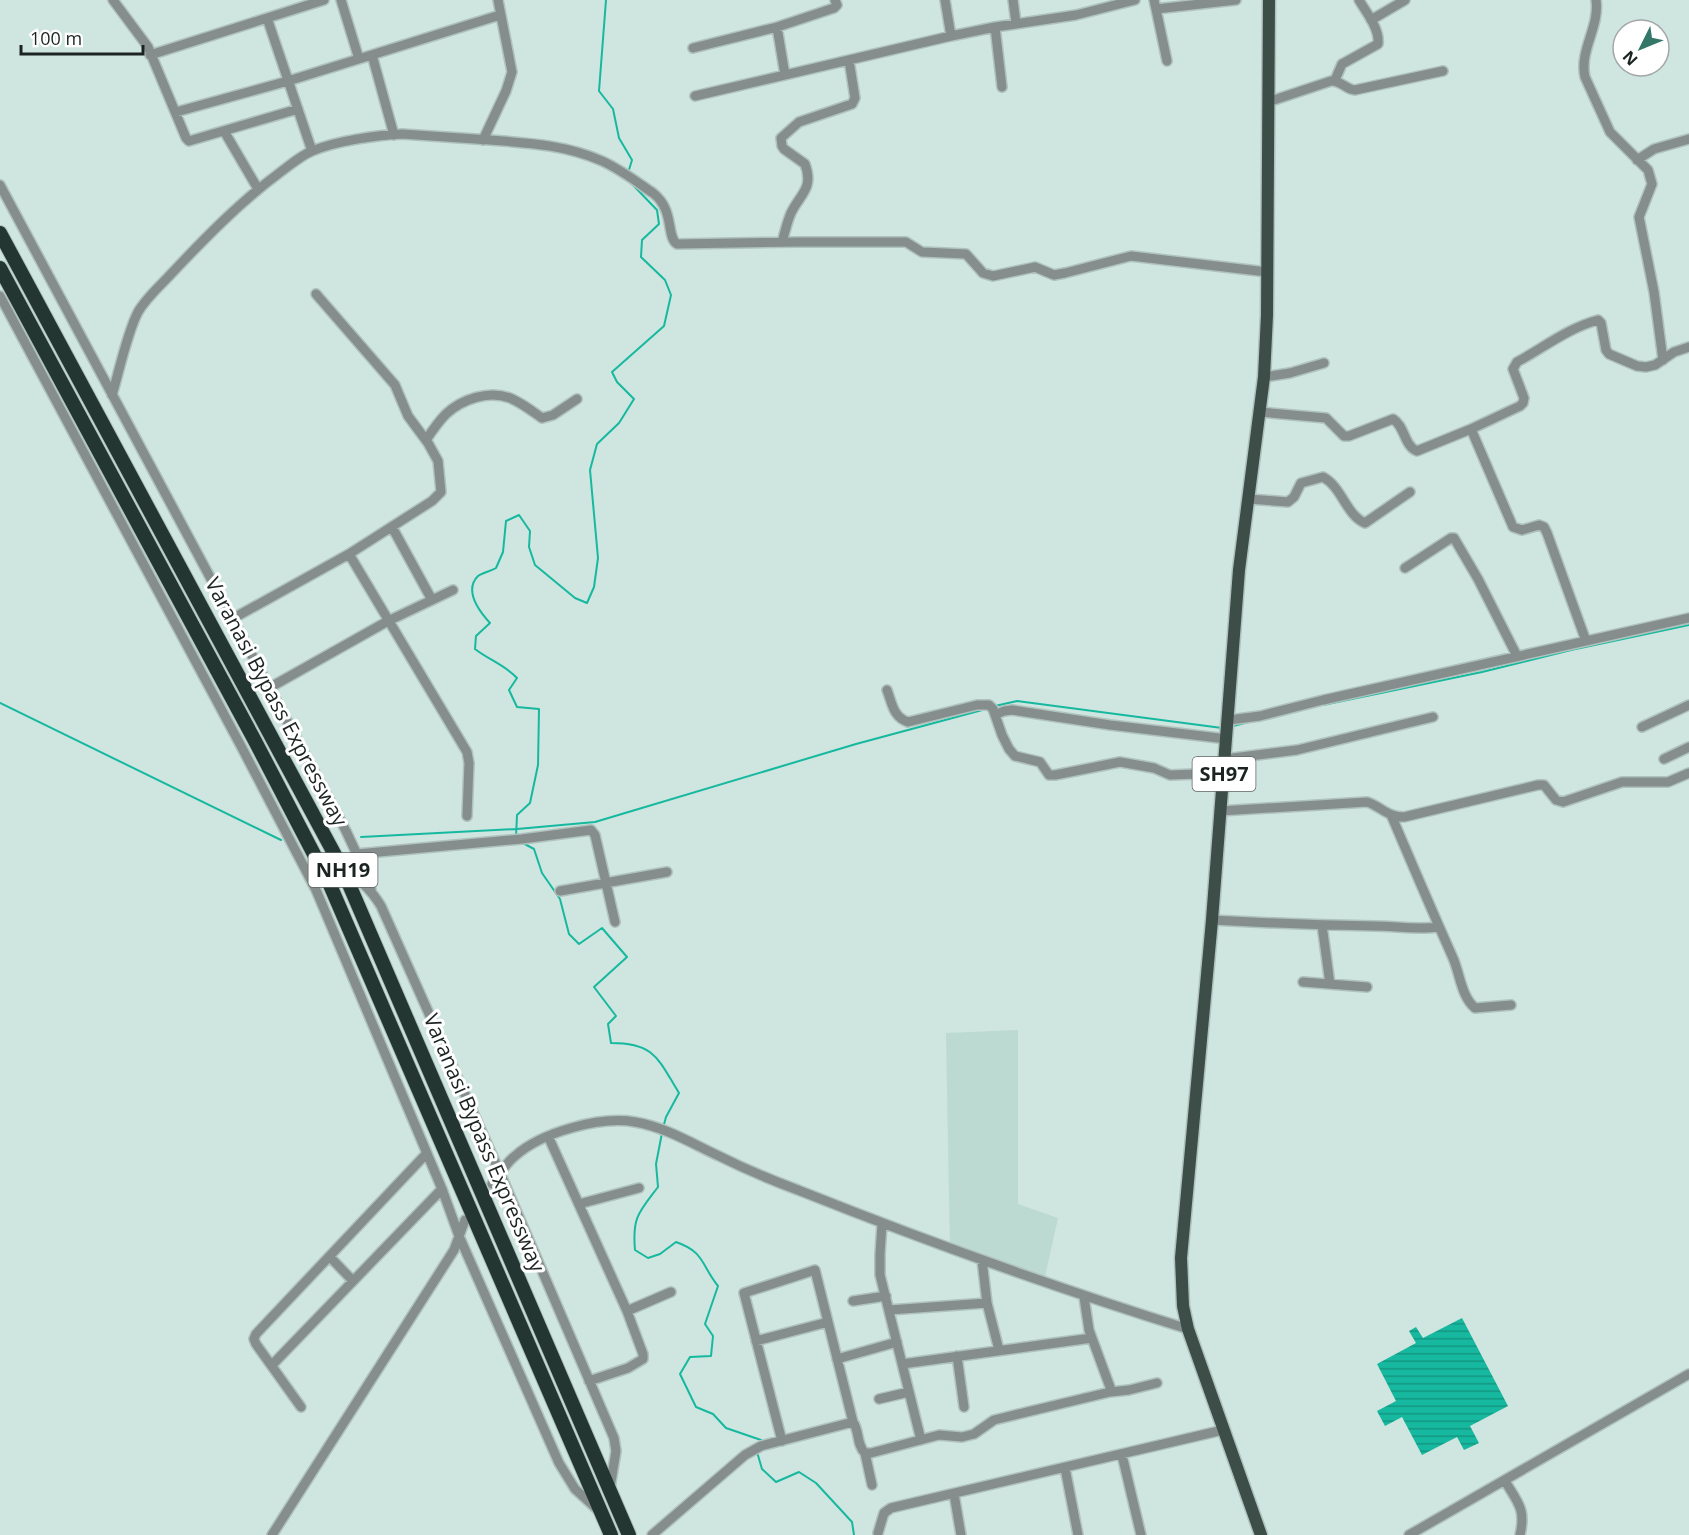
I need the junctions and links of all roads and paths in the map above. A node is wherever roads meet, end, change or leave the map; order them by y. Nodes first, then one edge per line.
1 (113, 0) edge
2 (324, 0) edge
3 (341, 0) edge
4 (498, 0) edge
5 (835, 0) edge
6 (945, 0) edge
7 (1013, 0) edge
8 (1135, 0) edge
9 (1236, 0) edge
10 (1269, 0) edge
11 (1359, 0) edge
12 (1405, 0) edge
13 (1596, 0) edge
14 (1155, 4) edge
15 (500, 15) junction
16 (267, 18) junction
17 (1371, 20) junction
18 (1016, 23) junction
19 (777, 27) junction
20 (995, 27) junction
21 (951, 36) junction
22 (693, 48) dead end
23 (150, 55) junction
24 (372, 55) junction
25 (359, 59) junction
26 (849, 60) junction
27 (1167, 61) dead end
28 (1443, 71) dead end
29 (785, 75) junction
30 (1335, 80) junction
31 (288, 81) junction
32 (1002, 87) dead end
33 (696, 96) dead end
34 (1268, 102) junction
35 (298, 109) junction
36 (176, 112) junction
37 (224, 131) junction
38 (394, 135) junction
39 (1689, 139) edge
40 (483, 140) junction
41 (312, 151) junction
42 (1637, 160) junction
43 (0, 185) edge
44 (258, 189) junction
45 (0, 233) edge
46 (782, 242) junction
47 (0, 268) edge
48 (1267, 272) junction
49 (316, 294) dead end
50 (0, 296) edge
51 (1689, 347) edge
52 (1663, 360) junction
53 (1324, 363) dead end
54 (1263, 377) junction
55 (112, 396) junction
56 (577, 399) dead end
57 (1260, 412) junction
58 (1472, 429) junction
59 (426, 440) junction
60 (1410, 492) dead end
61 (1249, 499) junction
62 (392, 527) junction
63 (349, 554) junction
64 (1404, 568) dead end
65 (453, 590) dead end
66 (432, 600) junction
67 (1689, 618) edge
68 (232, 619) junction
69 (388, 621) junction
70 (1586, 641) junction
71 (1517, 656) junction
72 (269, 688) junction
73 (887, 690) dead end
74 (1689, 705) edge
75 (995, 715) junction
76 (1433, 717) dead end
77 (1229, 720) junction
78 (1642, 727) dead end
79 (1227, 740) junction
80 (1689, 747) edge
81 (1225, 759) junction
82 (1664, 759) dead end
83 (1224, 773) junction
84 (1689, 773) edge
85 (1220, 811) junction
86 (467, 816) dead end
87 (1392, 817) junction
88 (357, 854) junction
89 (342, 868) junction
90 (667, 872) dead end
91 (606, 883) junction
92 (371, 890) junction
93 (560, 891) dead end
94 (1212, 920) junction
95 (615, 922) dead end
96 (1322, 925) junction
97 (1438, 927) junction
98 (1303, 982) dead end
99 (1330, 984) junction
100 (1367, 987) dead end
101 (1511, 1005) dead end
102 (548, 1136) junction
103 (427, 1153) junction
104 (500, 1173) junction
105 (492, 1184) dead end
106 (639, 1188) dead end
107 (442, 1189) junction
108 (579, 1204) junction
109 (465, 1220) dead end
110 (882, 1224) junction
111 (459, 1236) junction
112 (330, 1257) junction
113 (982, 1260) junction
114 (353, 1281) junction
115 (671, 1292) dead end
116 (886, 1296) junction
117 (1084, 1297) junction
118 (854, 1301) dead end
119 (987, 1303) junction
120 (889, 1310) junction
121 (627, 1311) junction
122 (828, 1322) junction
123 (1188, 1329) junction
124 (1092, 1338) junction
125 (756, 1341) junction
126 (897, 1342) junction
127 (999, 1350) junction
128 (957, 1356) junction
129 (837, 1359) junction
130 (902, 1364) junction
131 (272, 1365) junction
132 (1689, 1374) edge
133 (589, 1382) junction
134 (1157, 1383) dead end
135 (909, 1392) junction
136 (1110, 1392) junction
137 (879, 1399) dead end
138 (301, 1407) dead end
139 (964, 1407) dead end
140 (853, 1422) junction
141 (1223, 1430) junction
142 (921, 1440) junction
143 (782, 1441) junction
144 (865, 1454) junction
145 (1122, 1455) junction
146 (1065, 1468) junction
147 (1505, 1481) junction
148 (872, 1485) dead end
149 (610, 1488) junction
150 (954, 1494) junction
151 (603, 1515) junction
152 (878, 1533) dead end
153 (272, 1535) edge
154 (611, 1535) edge
155 (629, 1535) edge
156 (652, 1535) edge
157 (961, 1535) edge
158 (1078, 1535) edge
159 (1141, 1535) edge
160 (1261, 1535) edge
161 (1409, 1535) edge
162 (1520, 1535) edge

1 - 23 street
2 - 16 street
3 - 25 street
4 - 15 street
5 - 19 street
6 - 21 street
7 - 18 street
8 - 18 street
9 - 14 street
10 - 34 main road, SH97
11 - 17 street
12 - 17 street
13 - 42 street
14 - 27 street
15 - 24 street
15 - 40 street
16 - 23 street
16 - 31 street
17 - 30 street
18 - 20 street
19 - 22 street
19 - 29 street
20 - 21 street
20 - 32 street
21 - 26 street
23 - 36 street
24 - 25 street
24 - 38 street
25 - 31 street
26 - 29 street
26 - 46 street
28 - 30 street
29 - 33 street
30 - 34 street
31 - 35 street
31 - 36 street
34 - 48 main road, SH97
35 - 37 street
35 - 41 street
36 - 37 street
37 - 44 street
38 - 40 street
38 - 41 street
39 - 42 street
40 - 46 street
41 - 44 street
42 - 52 street
43 - 55 street
44 - 55 street
45 - 89 highway, Varanasi Bypass Expressway / NH19
46 - 48 street
47 - 151 highway, Varanasi Bypass Expressway / NH19
48 - 54 main road, SH97
49 - 59 street
50 - 103 street
51 - 52 street
52 - 58 street
53 - 54 street
54 - 57 main road, SH97
55 - 68 street
56 - 59 street
57 - 58 street
57 - 61 main road, SH97
58 - 70 street
59 - 62 street
60 - 61 street
61 - 77 main road, SH97
62 - 63 street
62 - 66 street
63 - 68 street
63 - 69 street
64 - 71 street
65 - 66 street
66 - 69 street
67 - 70 street
68 - 72 street
69 - 72 street
69 - 86 street
70 - 71 street
71 - 77 street
72 - 88 street
73 - 75 street
74 - 78 street
75 - 79 street
75 - 83 street
76 - 81 street
77 - 79 main road, SH97
79 - 81 main road, SH97
80 - 82 street
81 - 83 main road, SH97
83 - 85 main road, SH97
84 - 87 street
85 - 87 street
85 - 94 main road, SH97
87 - 97 street
88 - 91 street
88 - 92 street
89 - 92 street
89 - 149 highway, Varanasi Bypass Expressway / NH19
90 - 91 street
91 - 93 street
91 - 95 street
92 - 104 street
94 - 96 street
94 - 123 main road, SH97
96 - 97 street
96 - 99 street
97 - 101 street
98 - 99 street
99 - 100 street
102 - 104 street
102 - 108 street
102 - 110 street
103 - 107 street
103 - 112 street
104 - 105 street
104 - 133 street
106 - 108 street
107 - 111 street
107 - 114 street
108 - 121 street
109 - 111 street
110 - 113 street
110 - 116 street
111 - 151 street
111 - 153 street
112 - 114 street
112 - 131 street
113 - 117 street
113 - 119 street
114 - 131 street
115 - 121 street
116 - 118 street
116 - 120 street
117 - 123 street
117 - 124 street
119 - 120 street
119 - 127 street
120 - 126 street
121 - 133 street
122 - 125 street
122 - 125 street
122 - 129 street
123 - 141 main road, SH97
124 - 127 street
124 - 136 street
125 - 143 street
126 - 129 street
126 - 130 street
127 - 128 street
128 - 130 street
128 - 139 street
129 - 140 street
130 - 135 street
131 - 138 street
132 - 147 street
133 - 149 street
134 - 136 street
135 - 137 street
135 - 142 street
136 - 142 street
140 - 143 street
140 - 144 street
141 - 145 street
141 - 160 main road, SH97
142 - 144 street
143 - 156 street
144 - 148 street
145 - 146 street
145 - 159 street
146 - 150 street
146 - 158 street
147 - 161 street
147 - 162 street
149 - 155 highway, Varanasi Bypass Expressway / NH19
150 - 152 street
150 - 157 street
151 - 154 highway, Varanasi Bypass Expressway / NH19

